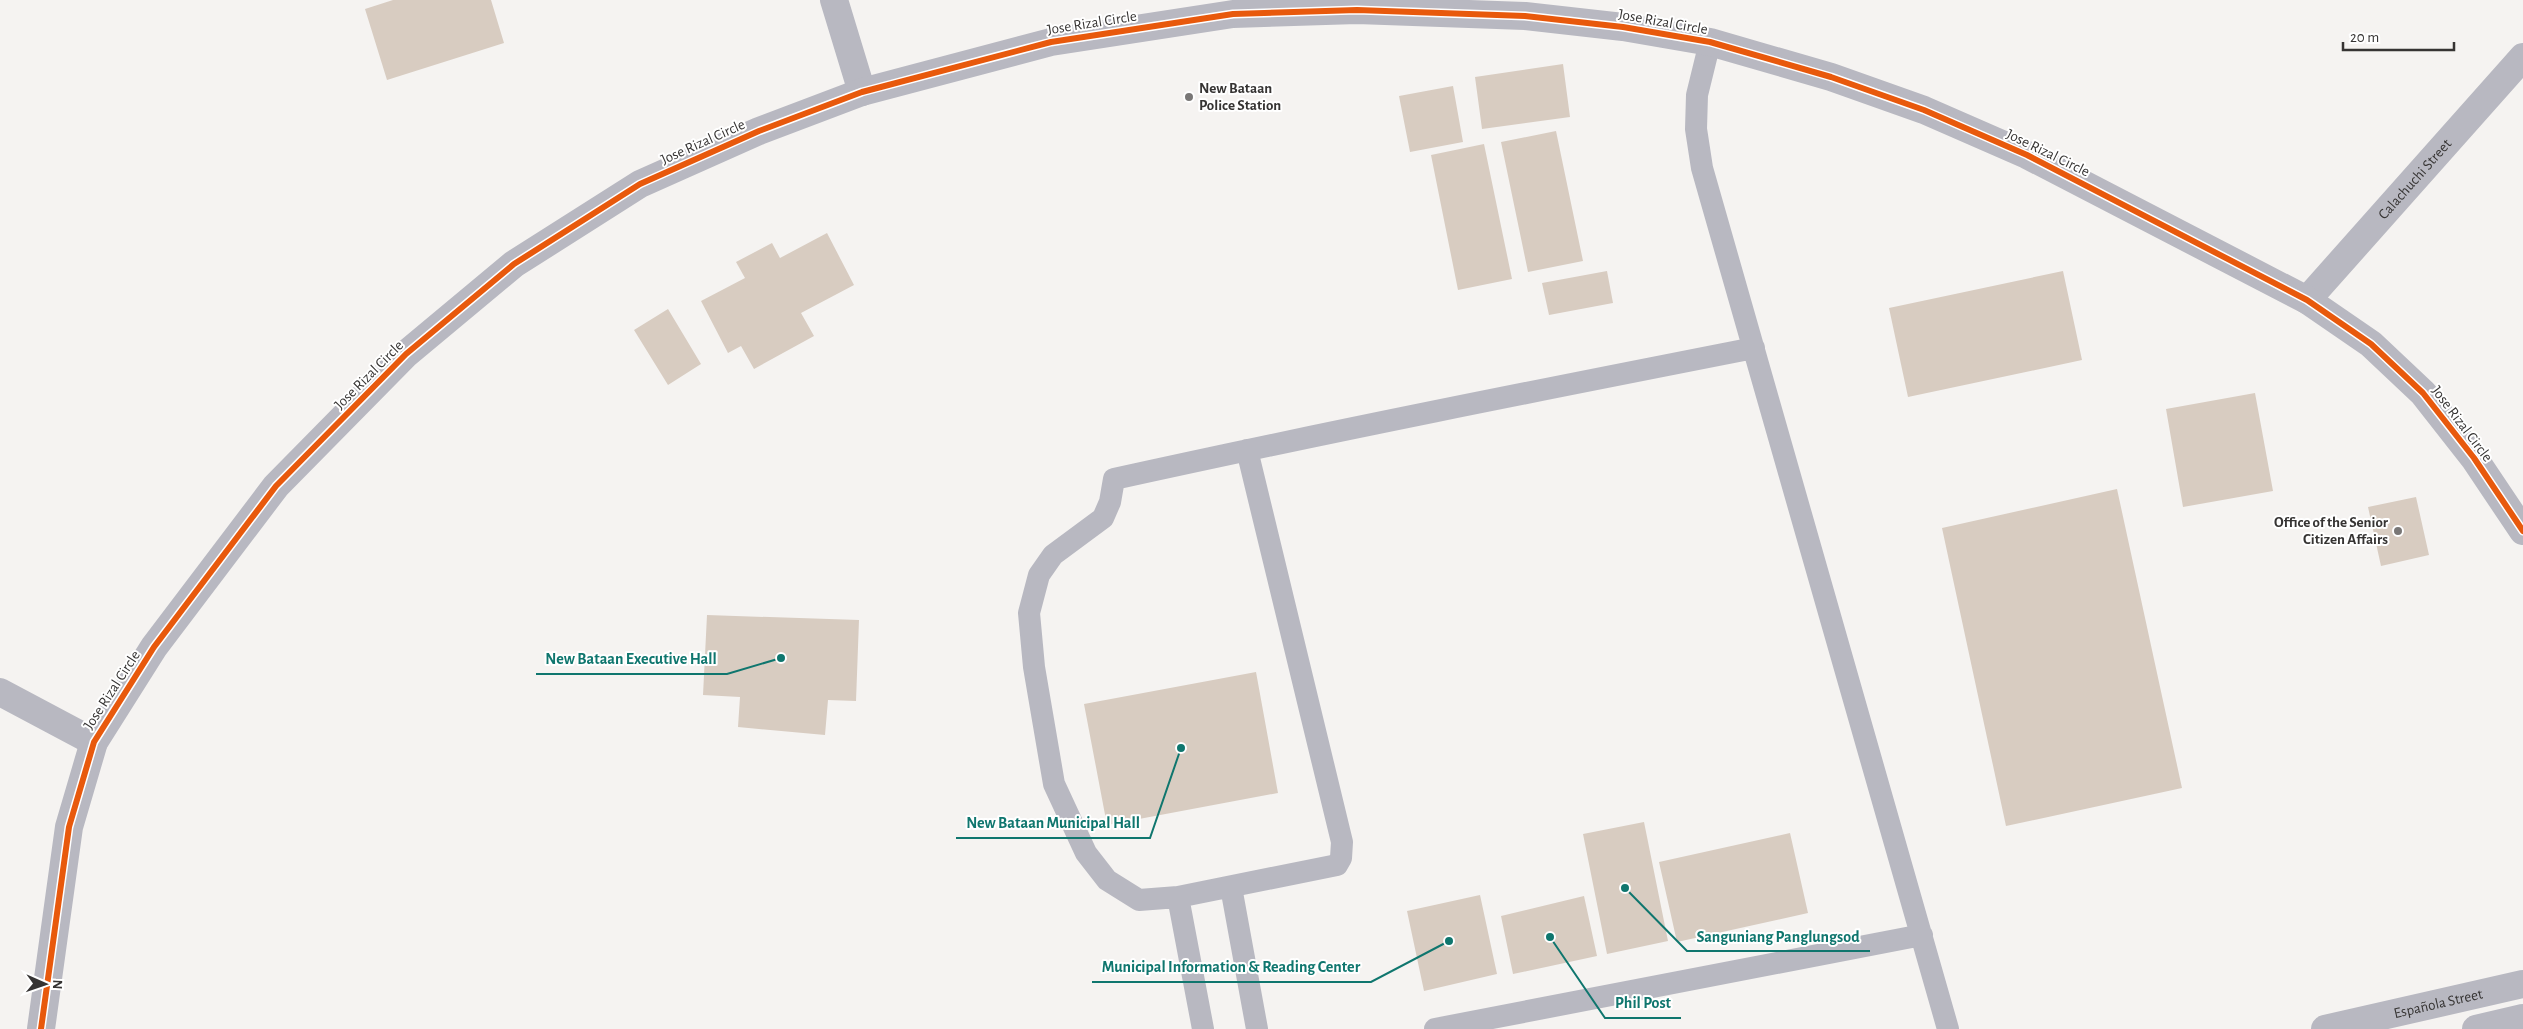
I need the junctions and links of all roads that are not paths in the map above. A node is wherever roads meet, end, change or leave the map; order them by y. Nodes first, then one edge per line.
1 (834, 0) edge
2 (1710, 42) junction
3 (2523, 57) edge
4 (862, 92) junction
5 (2307, 300) junction
6 (1754, 348) junction
7 (1247, 450) junction
8 (2523, 530) edge
9 (0, 692) edge
10 (94, 742) junction
11 (1231, 887) junction
12 (1178, 897) junction
13 (1922, 935) junction
14 (2523, 984) edge
15 (2523, 1018) edge
16 (40, 1029) edge
17 (1203, 1029) edge
18 (1257, 1029) edge
19 (1435, 1029) edge
20 (1948, 1029) edge
21 (2325, 1029) edge
22 (2476, 1029) edge

1 - 4 street
2 - 4 street, Jose Rizal Circle
2 - 5 street, Jose Rizal Circle
2 - 6 lane
3 - 5 street, Calachuchi Street
4 - 10 street, Jose Rizal Circle
5 - 8 street, Jose Rizal Circle
6 - 7 lane
6 - 13 lane
7 - 11 lane
7 - 12 lane
9 - 10 street
10 - 16 street, Jose Rizal Circle
11 - 12 lane
11 - 18 lane
12 - 17 lane
13 - 19 lane
13 - 20 lane
14 - 21 street, Española Street
15 - 22 street

